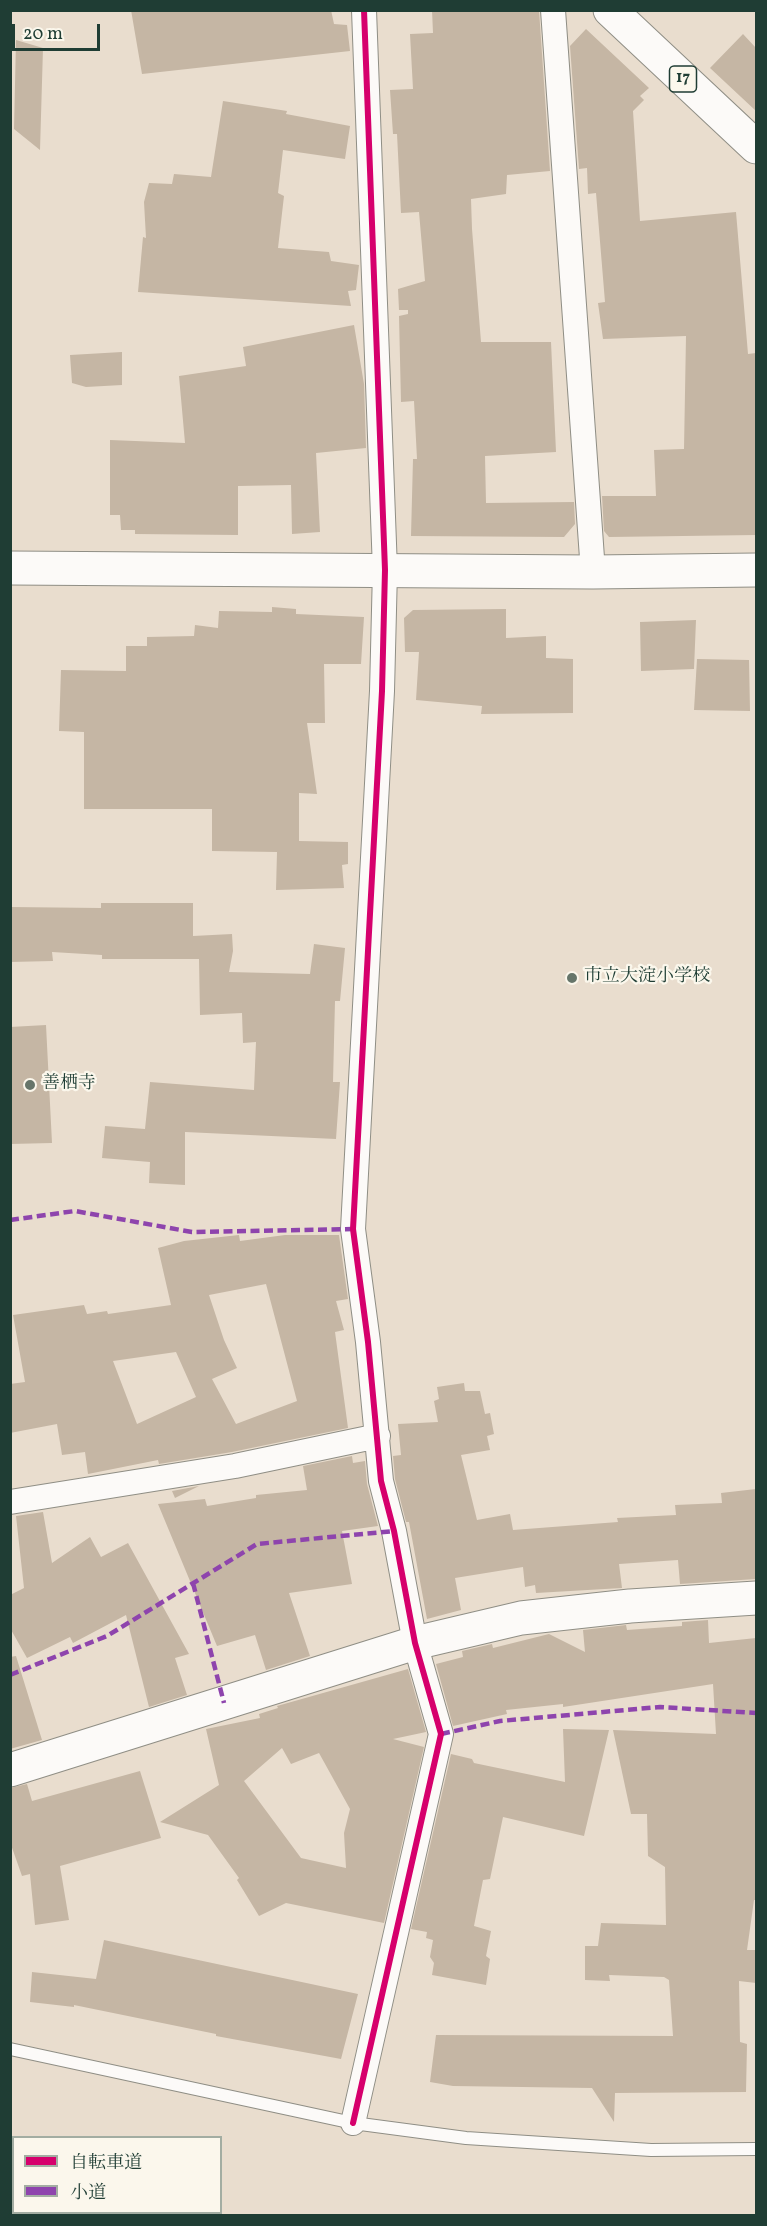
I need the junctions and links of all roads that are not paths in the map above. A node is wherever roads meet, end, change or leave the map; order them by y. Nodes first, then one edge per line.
1 (364, 10) edge
2 (554, 10) edge
3 (610, 10) edge
4 (756, 147) edge
5 (10, 568) edge
6 (385, 570) junction
7 (756, 570) edge
8 (592, 572) junction
9 (378, 1436) junction
10 (10, 1502) edge
11 (756, 1598) edge
12 (415, 1643) junction
13 (10, 1770) edge
14 (10, 2049) edge
15 (353, 2123) junction
16 (756, 2149) edge

1 - 6 street
2 - 8 street
3 - 4 street, 17
5 - 6 street
6 - 8 street
6 - 9 street
7 - 8 street
9 - 10 street
9 - 12 street
11 - 12 street
12 - 13 street
12 - 15 street
14 - 15 lane
15 - 16 lane

